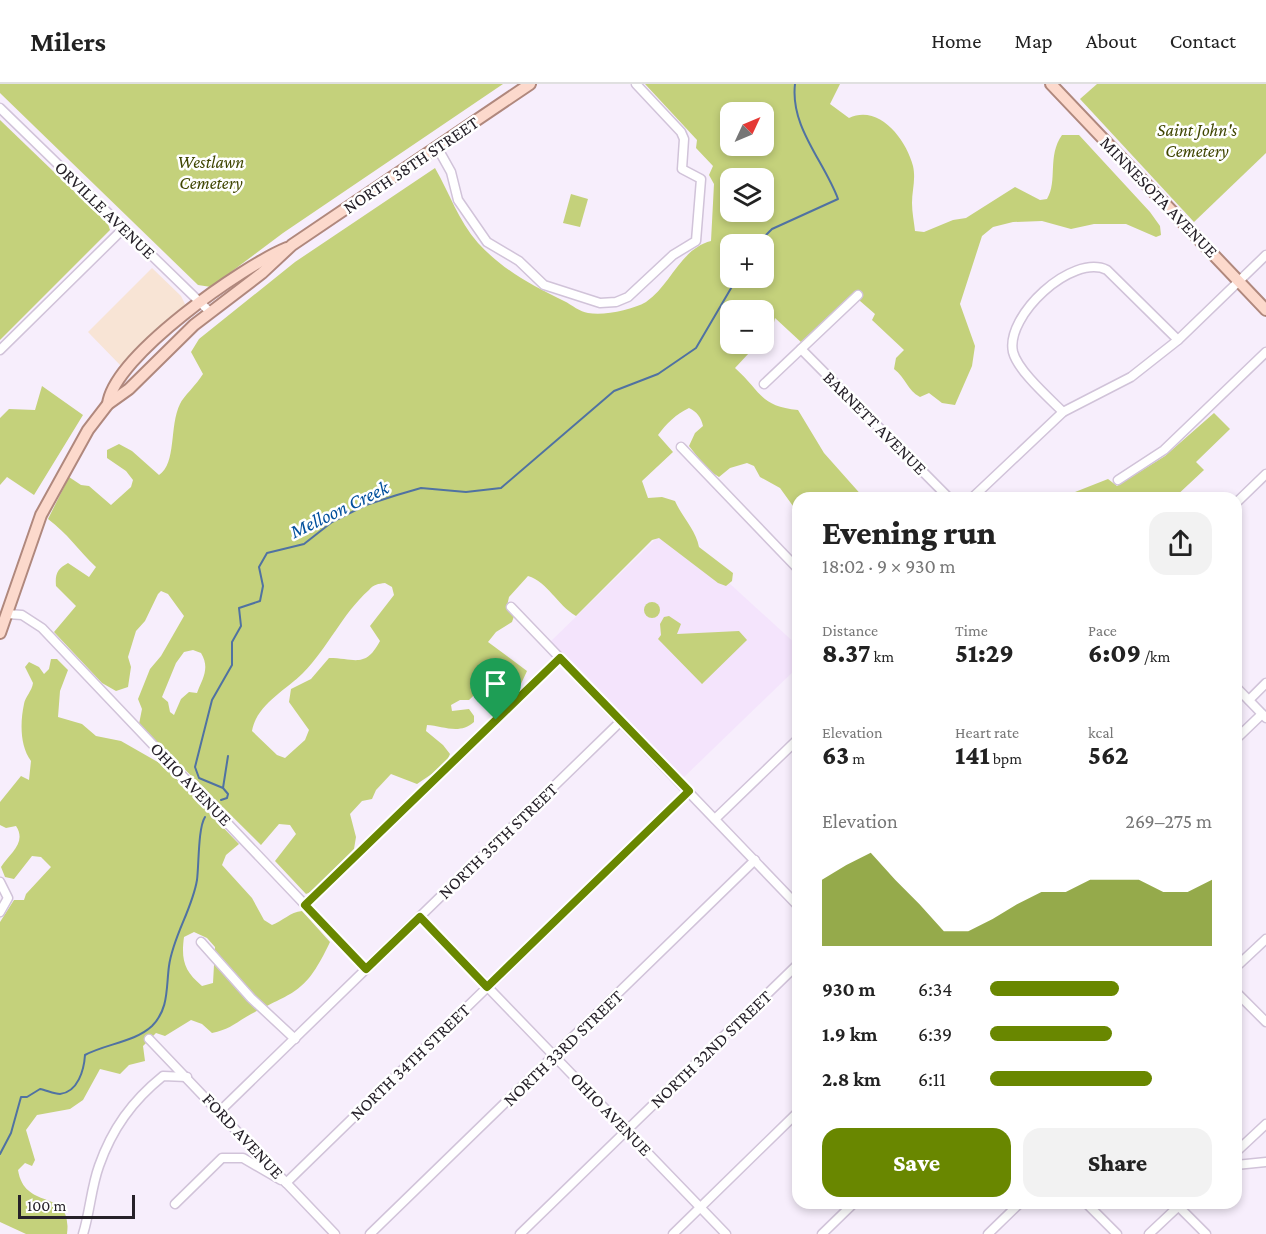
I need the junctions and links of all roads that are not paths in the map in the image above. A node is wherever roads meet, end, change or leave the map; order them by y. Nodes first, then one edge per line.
1 (530, 84) edge
2 (636, 84) edge
3 (1052, 84) edge
4 (0, 108) edge
5 (437, 147) junction
6 (124, 228) junction
7 (292, 245) junction
8 (1266, 255) edge
9 (1239, 281) junction
10 (858, 295) dead end
11 (200, 301) junction
12 (1266, 310) edge
13 (210, 312) junction
14 (1178, 340) junction
15 (801, 349) junction
16 (0, 350) edge
17 (1266, 352) edge
18 (764, 384) dead end
19 (108, 404) junction
20 (1063, 412) junction
21 (681, 447) dead end
22 (1266, 474) edge
23 (1118, 480) dead end
24 (943, 492) edge
25 (979, 492) edge
26 (1242, 497) edge
27 (792, 563) edge
28 (511, 607) dead end
29 (7, 614) junction
30 (0, 633) edge
31 (560, 658) junction
32 (1266, 683) edge
33 (1242, 693) edge
34 (1249, 700) junction
35 (1264, 716) edge
36 (621, 721) junction
37 (1242, 734) edge
38 (792, 745) edge
39 (689, 791) junction
40 (715, 819) junction
41 (755, 861) junction
42 (0, 882) edge
43 (792, 900) edge
44 (305, 905) junction
45 (0, 912) edge
46 (420, 917) junction
47 (1266, 939) edge
48 (201, 942) dead end
49 (1242, 961) edge
50 (366, 969) junction
51 (792, 970) edge
52 (487, 987) junction
53 (1242, 998) edge
54 (1266, 1022) edge
55 (149, 1039) dead end
56 (295, 1039) junction
57 (554, 1057) junction
58 (187, 1077) junction
59 (220, 1111) junction
60 (792, 1118) edge
61 (1266, 1124) edge
62 (626, 1131) junction
63 (1242, 1146) edge
64 (1266, 1162) edge
65 (1242, 1164) edge
66 (286, 1183) junction
67 (175, 1204) dead end
68 (700, 1206) junction
69 (848, 1209) edge
70 (1014, 1209) edge
71 (1092, 1209) edge
72 (1175, 1209) edge
73 (1184, 1209) edge
74 (82, 1234) edge
75 (335, 1234) edge
76 (370, 1234) edge
77 (520, 1234) edge
78 (673, 1234) edge
79 (726, 1234) edge
80 (822, 1234) edge
81 (988, 1234) edge
82 (1117, 1234) edge
83 (1149, 1234) edge
84 (1206, 1234) edge

1 - 5 main road, NORTH 38TH STREET
2 - 5 street
3 - 9 main road, MINNESOTA AVENUE
4 - 6 street, ORVILLE AVENUE
5 - 7 main road, NORTH 38TH STREET
6 - 11 street, ORVILLE AVENUE
6 - 16 street
7 - 11 main road, NORTH 38TH STREET
7 - 13 main road, NORTH 38TH STREET
8 - 9 street
9 - 12 main road, MINNESOTA AVENUE
9 - 14 street
10 - 15 street
11 - 13 street, ORVILLE AVENUE
11 - 19 main road, NORTH 38TH STREET
13 - 19 main road, NORTH 38TH STREET
14 - 20 street
14 - 20 street
15 - 18 street
15 - 24 street, BARNETT AVENUE
17 - 23 street
19 - 29 main road, NORTH 38TH STREET
20 - 25 street
21 - 27 street
22 - 26 street
28 - 31 street
29 - 30 main road, NORTH 38TH STREET
29 - 44 street, OHIO AVENUE
31 - 36 street
31 - 44 street
32 - 34 street
33 - 34 street
34 - 35 street
35 - 37 street
36 - 39 street
36 - 46 street, NORTH 35TH STREET
38 - 40 street
39 - 40 street
39 - 52 street, NORTH 34TH STREET
40 - 41 street
41 - 43 street
41 - 57 street, NORTH 33RD STREET
42 - 45 street
44 - 50 street, OHIO AVENUE
46 - 50 street, NORTH 35TH STREET
46 - 52 street, OHIO AVENUE
47 - 49 street
48 - 56 street
50 - 56 street, NORTH 35TH STREET
51 - 62 street, NORTH 32ND STREET
52 - 57 street, OHIO AVENUE
52 - 66 street, NORTH 34TH STREET
53 - 54 street
55 - 58 street, FORD AVENUE
56 - 59 street, NORTH 35TH STREET
57 - 62 street, OHIO AVENUE
57 - 76 street, NORTH 33RD STREET
58 - 59 street, FORD AVENUE
58 - 74 street
59 - 66 street, FORD AVENUE
60 - 68 street
61 - 63 street
62 - 68 street, OHIO AVENUE
62 - 77 street, NORTH 32ND STREET
64 - 65 street
66 - 67 street
66 - 75 street, FORD AVENUE
68 - 78 street
68 - 79 street, OHIO AVENUE
69 - 80 street
70 - 81 street
71 - 82 street
72 - 83 street
73 - 84 street

